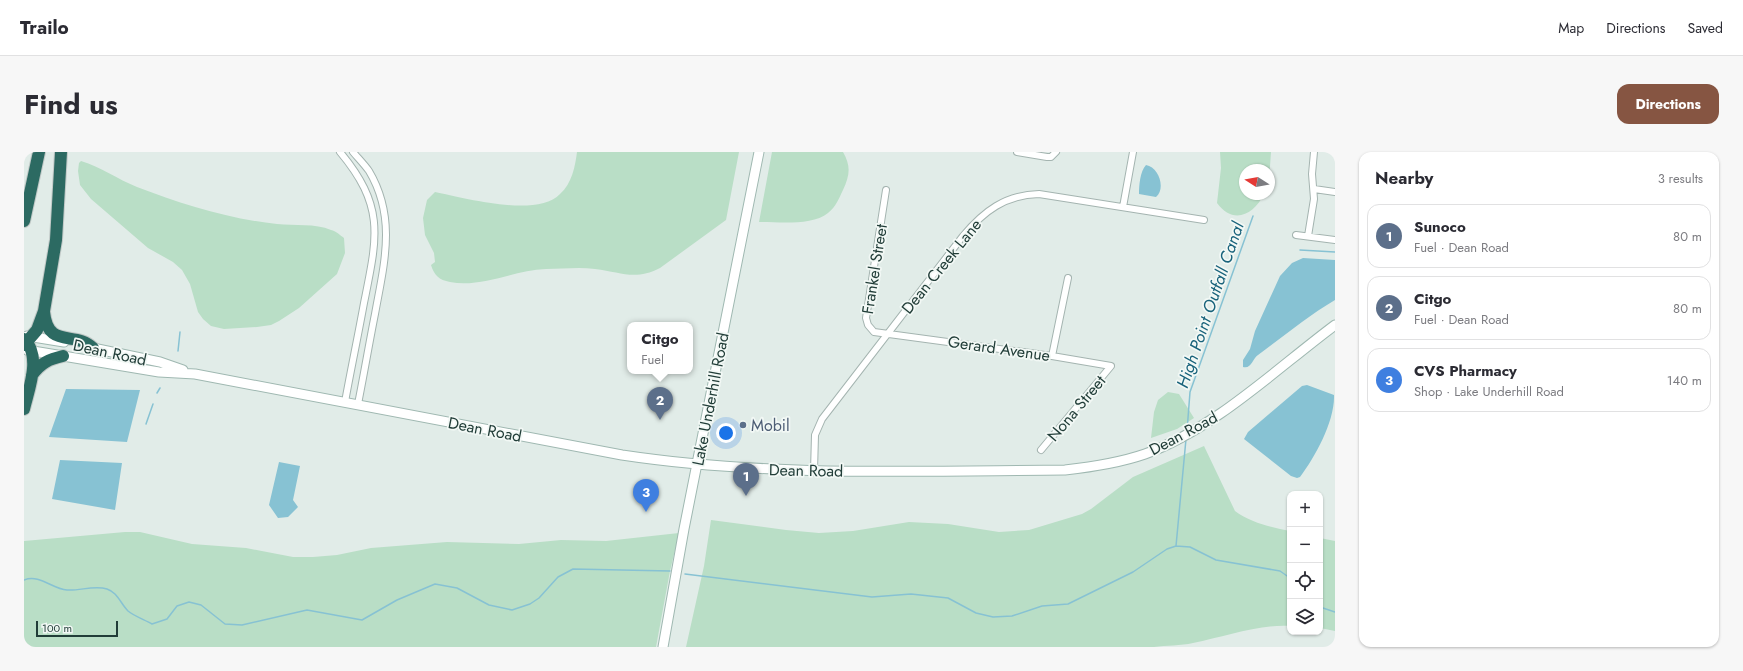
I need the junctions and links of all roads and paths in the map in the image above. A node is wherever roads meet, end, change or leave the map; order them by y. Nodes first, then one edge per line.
1 (39, 152) edge
2 (61, 152) edge
3 (340, 152) edge
4 (353, 152) edge
5 (759, 152) edge
6 (1017, 152) edge
7 (1056, 152) edge
8 (1133, 152) edge
9 (1314, 152) edge
10 (1314, 189) junction
11 (886, 190) dead end
12 (1335, 192) edge
13 (1123, 207) junction
14 (24, 220) edge
15 (1204, 220) dead end
16 (1296, 235) dead end
17 (1308, 236) junction
18 (1335, 240) edge
19 (1068, 278) dead end
20 (44, 311) junction
21 (1335, 325) edge
22 (887, 334) junction
23 (27, 343) edge
24 (93, 348) junction
25 (63, 356) junction
26 (1052, 356) junction
27 (1111, 366) joint
28 (196, 374) junction
29 (32, 375) junction
30 (345, 402) junction
31 (358, 404) junction
32 (24, 409) edge
33 (1041, 450) dead end
34 (697, 465) junction
35 (814, 471) junction
36 (663, 647) edge

1 - 14 highway
2 - 20 highway
3 - 30 street
4 - 31 street
5 - 34 street, Lake Underhill Road
6 - 7 street
8 - 13 street
9 - 10 street
10 - 12 street
10 - 17 street
11 - 22 street, Frankel Street
13 - 15 street, Dean Creek Lane
13 - 22 street, Dean Creek Lane
16 - 17 street
17 - 18 street
19 - 26 street
20 - 23 highway
20 - 24 highway
21 - 35 street, Dean Road
22 - 26 street, Gerard Avenue
22 - 35 street, Dean Creek Lane
23 - 24 street, Dean Road
23 - 25 street, Dean Road
23 - 29 highway
24 - 28 street, Dean Road
25 - 28 street, Dean Road
25 - 29 highway
26 - 27 street, Gerard Avenue
27 - 33 street, Nona Street
28 - 30 street, Dean Road
29 - 32 highway
30 - 31 street, Dean Road
31 - 34 street, Dean Road
34 - 35 street, Dean Road
34 - 36 street, Lake Underhill Road

